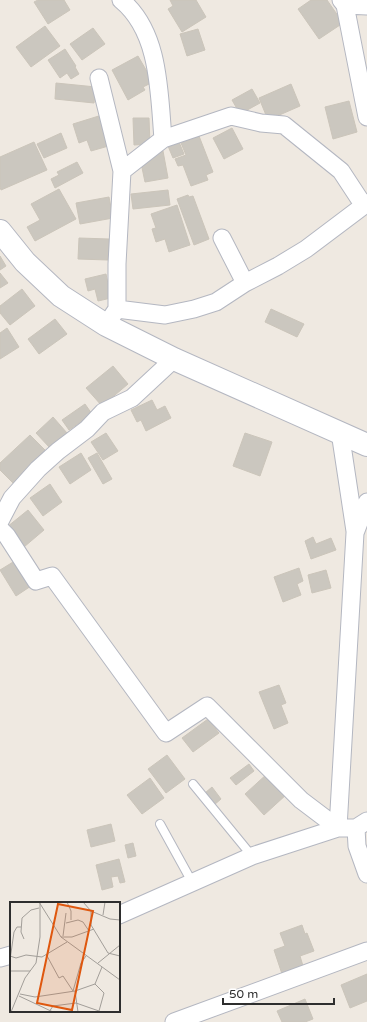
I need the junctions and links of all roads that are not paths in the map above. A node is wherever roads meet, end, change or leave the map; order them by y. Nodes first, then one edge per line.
1 (129, 2) edge
2 (343, 2) edge
3 (367, 6) edge
4 (99, 78) dead end
5 (367, 117) edge
6 (163, 138) junction
7 (122, 171) junction
8 (365, 204) edge
9 (0, 231) edge
10 (222, 238) dead end
11 (245, 284) junction
12 (112, 317) junction
13 (174, 359) junction
14 (340, 432) junction
15 (367, 445) edge
16 (367, 502) edge
17 (0, 521) edge
18 (0, 529) edge
19 (355, 533) junction
20 (193, 784) dead end
21 (160, 824) dead end
22 (362, 825) edge
23 (338, 828) junction
24 (252, 856) junction
25 (367, 874) edge
26 (192, 882) junction
27 (120, 914) edge
28 (367, 951) edge
29 (10, 955) edge
30 (0, 958) edge
31 (174, 1022) edge

1 - 6 street
2 - 3 street
2 - 5 street
4 - 7 street
6 - 7 street
6 - 8 street
7 - 12 street
8 - 11 street
9 - 12 main road
10 - 11 street
11 - 12 street
12 - 13 main road
13 - 14 main road
13 - 17 street
14 - 15 main road
14 - 19 street
16 - 19 street
18 - 23 street
19 - 23 street
20 - 24 lane
21 - 26 lane
22 - 23 street
22 - 25 street
23 - 24 street
24 - 26 street
26 - 27 street
28 - 31 street
29 - 30 street

